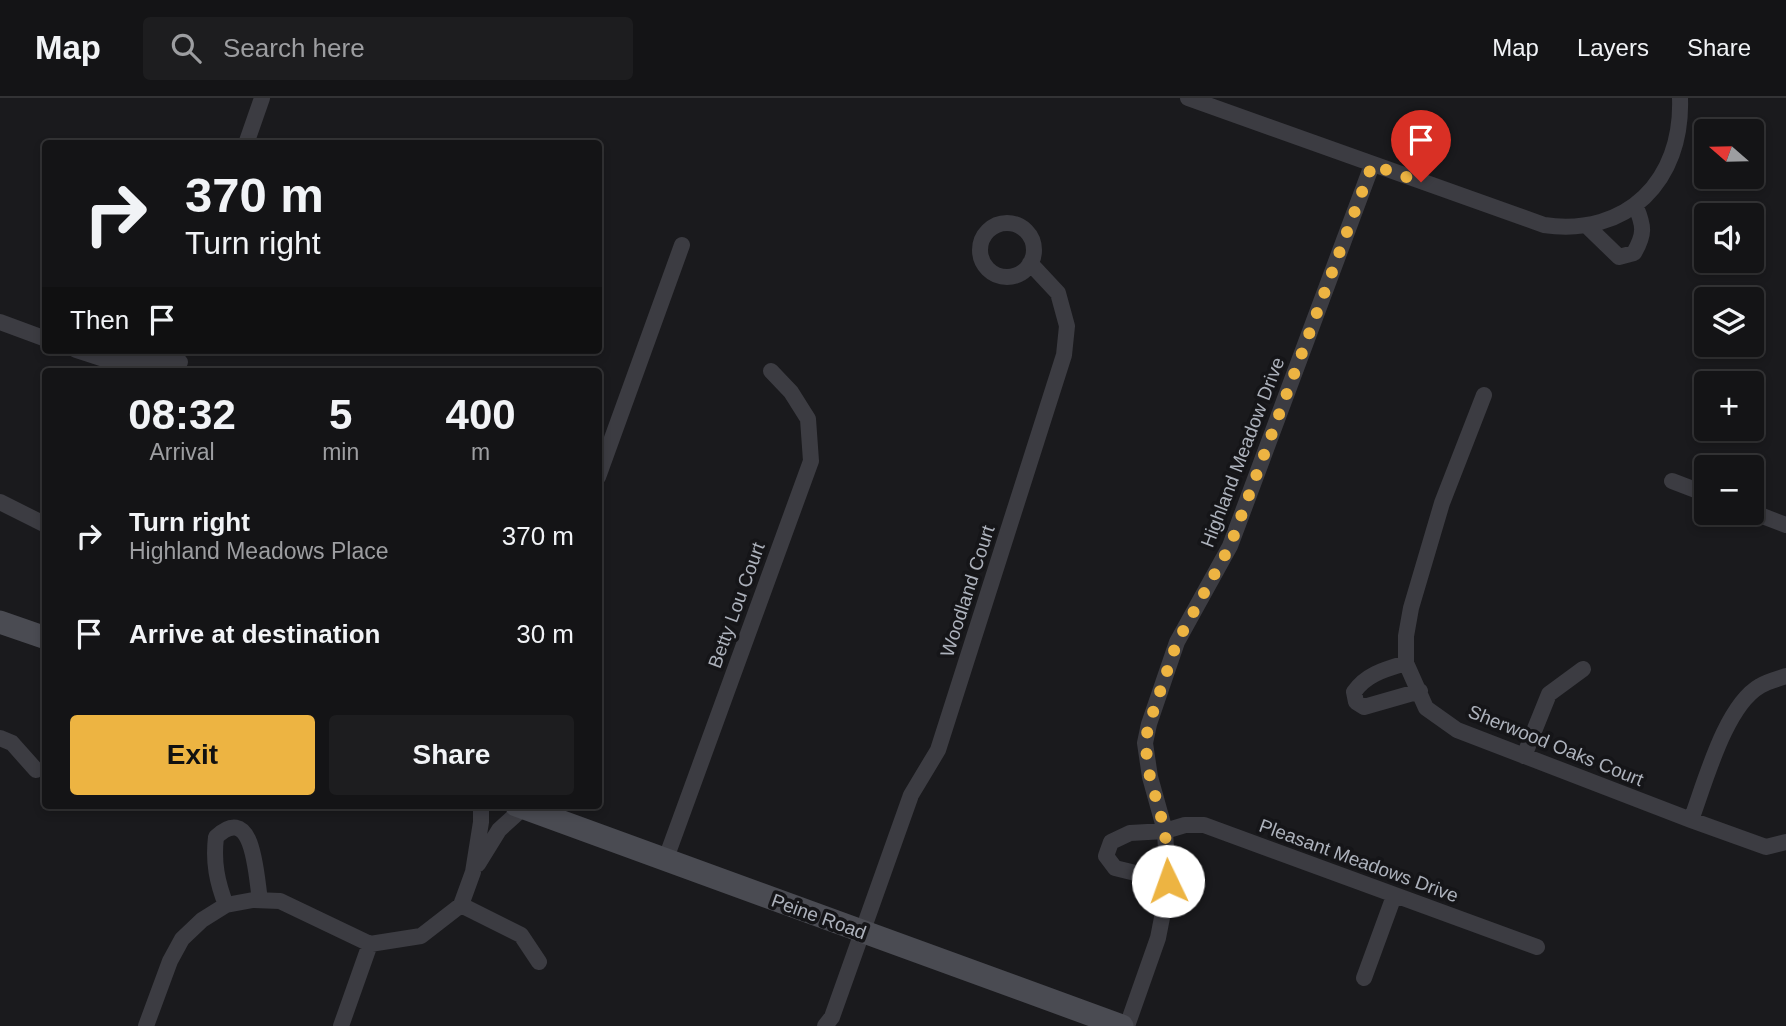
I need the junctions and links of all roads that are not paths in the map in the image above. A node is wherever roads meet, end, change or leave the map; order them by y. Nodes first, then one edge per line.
1 (262, 98) edge
2 (1188, 98) edge
3 (1681, 98) edge
4 (247, 140) edge
5 (1372, 165) junction
6 (1636, 207) junction
7 (1587, 226) junction
8 (682, 245) dead end
9 (1030, 263) dead end
10 (0, 323) edge
11 (42, 338) edge
12 (88, 354) edge
13 (180, 361) edge
14 (771, 371) dead end
15 (1484, 396) dead end
16 (602, 466) edge
17 (1672, 481) dead end
18 (1694, 489) edge
19 (0, 502) edge
20 (1764, 516) edge
21 (42, 523) edge
22 (1786, 524) edge
23 (0, 622) edge
24 (42, 637) edge
25 (1406, 663) junction
26 (1583, 669) dead end
27 (1786, 676) edge
28 (1420, 691) junction
29 (0, 738) edge
30 (1524, 756) junction
31 (36, 770) dead end
32 (481, 809) edge
33 (517, 809) edge
34 (528, 809) edge
35 (1691, 820) junction
36 (1165, 831) junction
37 (1786, 842) edge
38 (664, 861) junction
39 (473, 872) junction
40 (1168, 881) junction
41 (1394, 896) junction
42 (260, 900) junction
43 (226, 905) junction
44 (460, 905) junction
45 (864, 932) junction
46 (370, 944) junction
47 (1537, 947) dead end
48 (539, 962) dead end
49 (1364, 978) dead end
50 (146, 1026) edge
51 (341, 1026) edge
52 (825, 1026) edge
53 (1122, 1026) edge
54 (1128, 1026) edge

1 - 4 street
2 - 5 street
3 - 6 street
5 - 7 street
5 - 36 street, Highland Meadow Drive
6 - 7 street
6 - 7 street
8 - 16 street
9 - 45 street, Woodland Court
10 - 11 street
12 - 13 street
14 - 38 street, Betty Lou Court
15 - 25 street, Sherwood Oaks Court
17 - 18 street
19 - 21 street
20 - 22 street
23 - 24 street
25 - 28 street, Sherwood Oaks Court
25 - 28 street
26 - 30 street
27 - 35 street
28 - 30 street, Sherwood Oaks Court
29 - 31 street
30 - 35 street, Sherwood Oaks Court
32 - 39 street
33 - 39 street
34 - 38 street, Peine Road
35 - 37 street, Sherwood Oaks Court
36 - 40 street, Highland Meadow Drive
36 - 40 street
36 - 41 street, Pleasant Meadows Drive
38 - 45 street, Peine Road
39 - 44 street
40 - 54 street, Highland Meadow Drive
41 - 47 street, Pleasant Meadows Drive
41 - 49 street
42 - 43 street
42 - 43 street
42 - 46 street
43 - 50 street
44 - 46 street
44 - 48 street
45 - 52 street, Woodland Court
45 - 53 street, Peine Road
46 - 51 street

